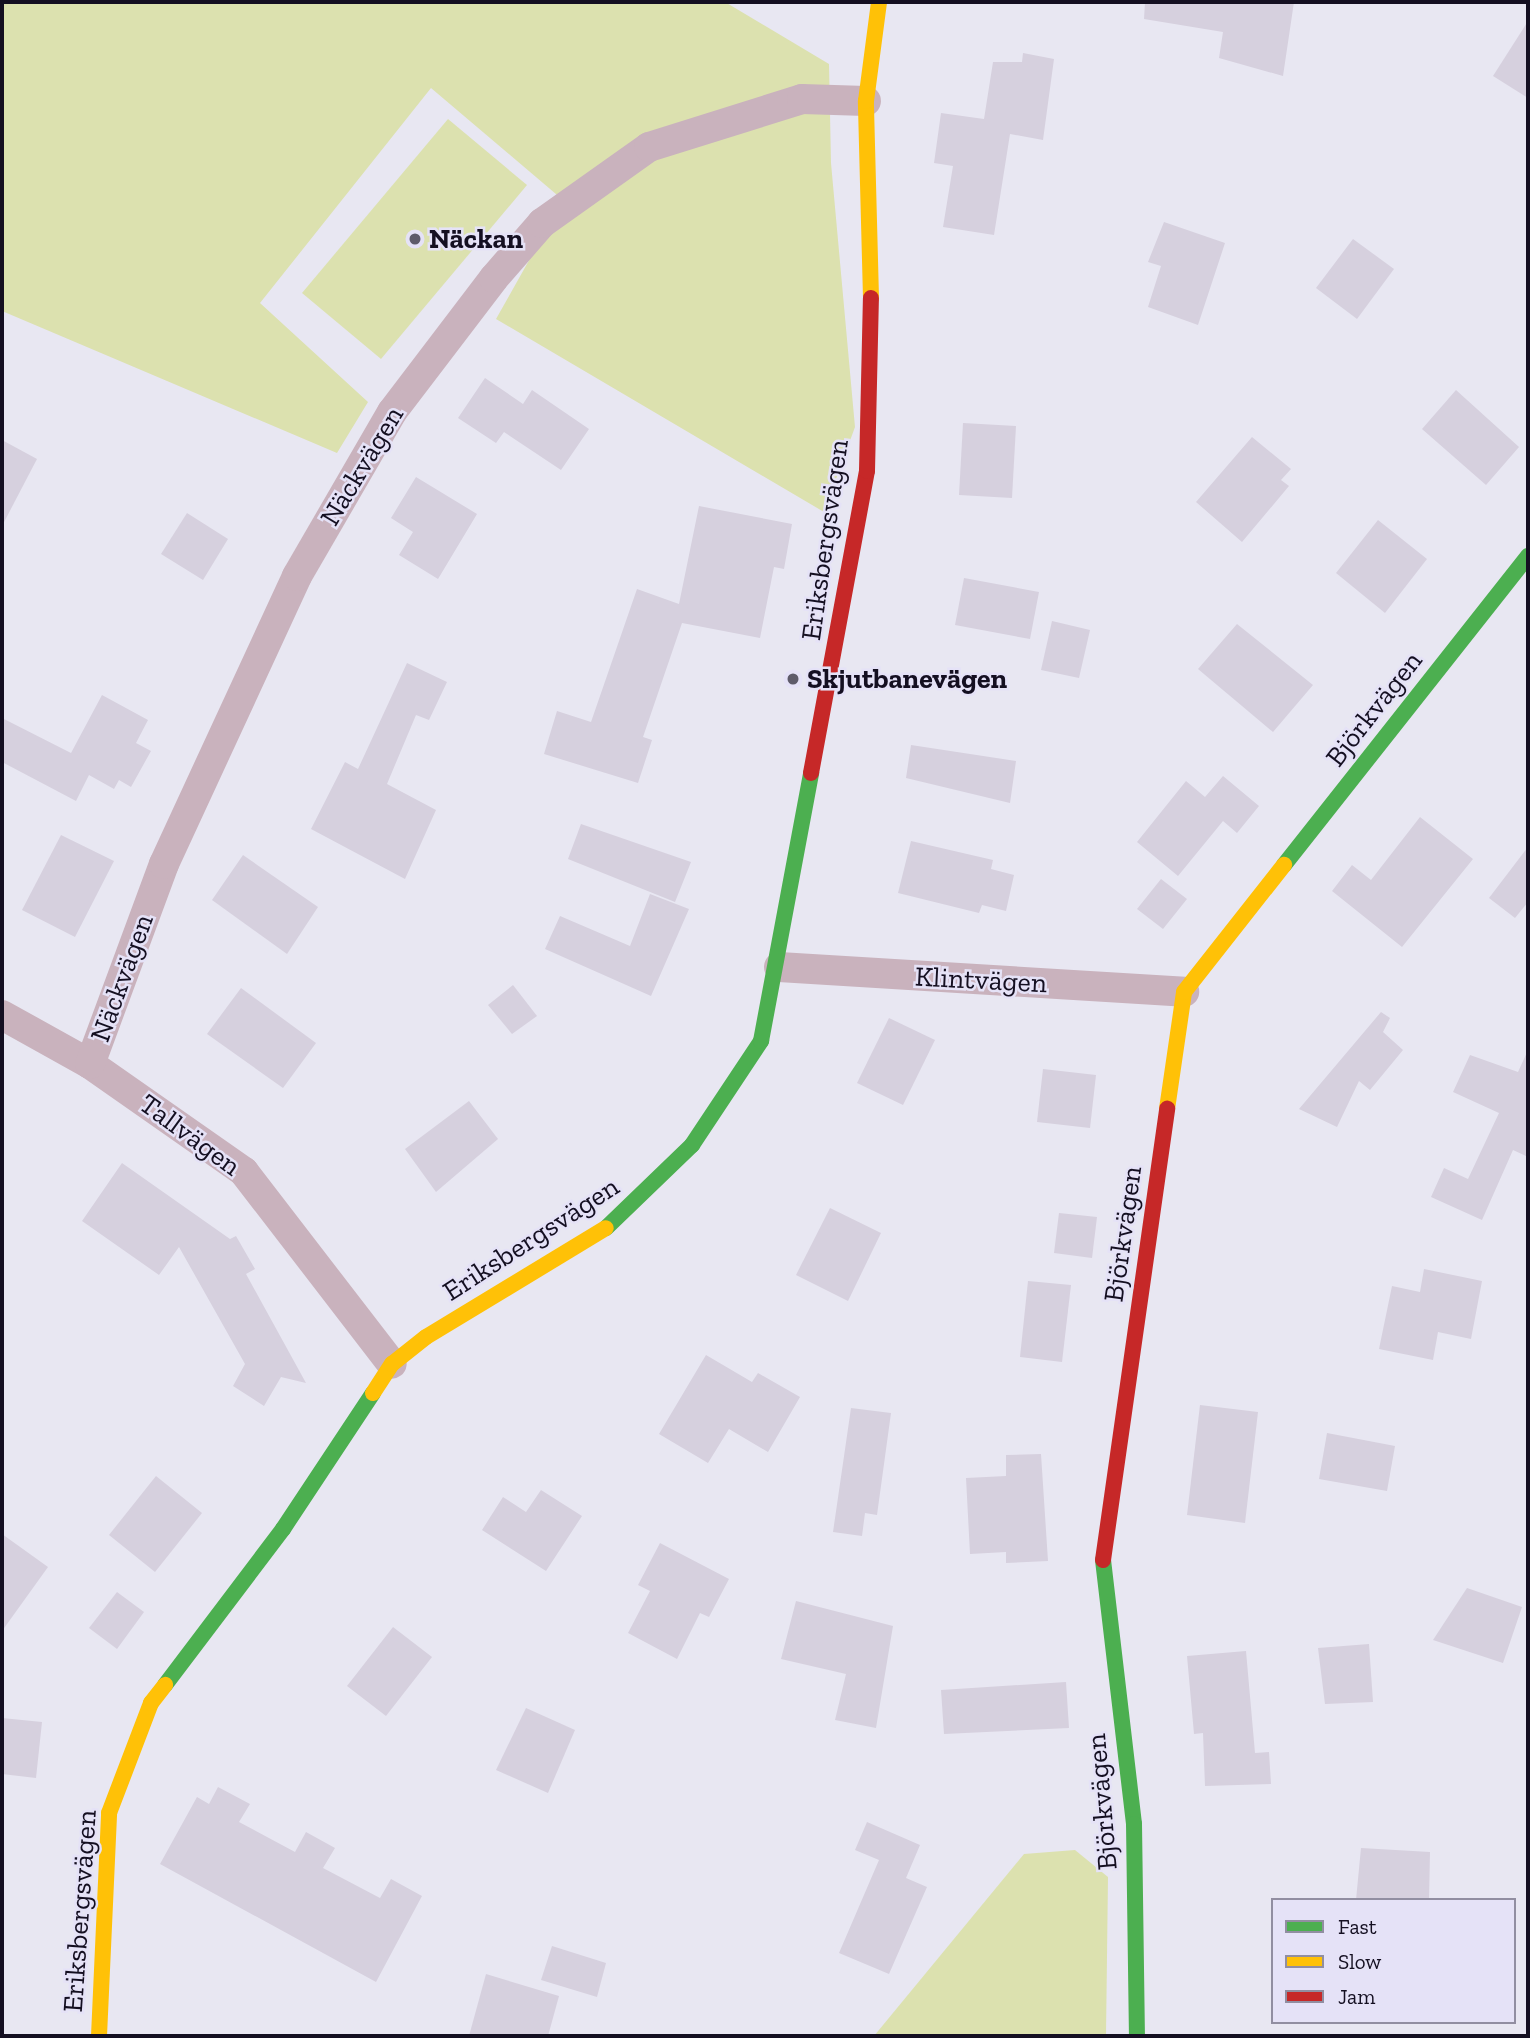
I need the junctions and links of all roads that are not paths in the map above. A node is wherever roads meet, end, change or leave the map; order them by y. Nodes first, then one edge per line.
1 (879, 2) edge
2 (866, 101) junction
3 (1528, 556) edge
4 (779, 967) junction
5 (1184, 992) junction
6 (2, 1015) edge
7 (90, 1064) junction
8 (392, 1364) junction
9 (99, 2036) edge
10 (1137, 2036) edge

1 - 2 street, Eriksbergsvägen
2 - 4 street, Eriksbergsvägen
2 - 7 street, Näckvägen
3 - 5 street, Björkvägen
4 - 5 street, Klintvägen
4 - 8 street, Eriksbergsvägen
5 - 10 street, Björkvägen
6 - 7 street, Tallvägen
7 - 8 street, Tallvägen
8 - 9 street, Eriksbergsvägen

